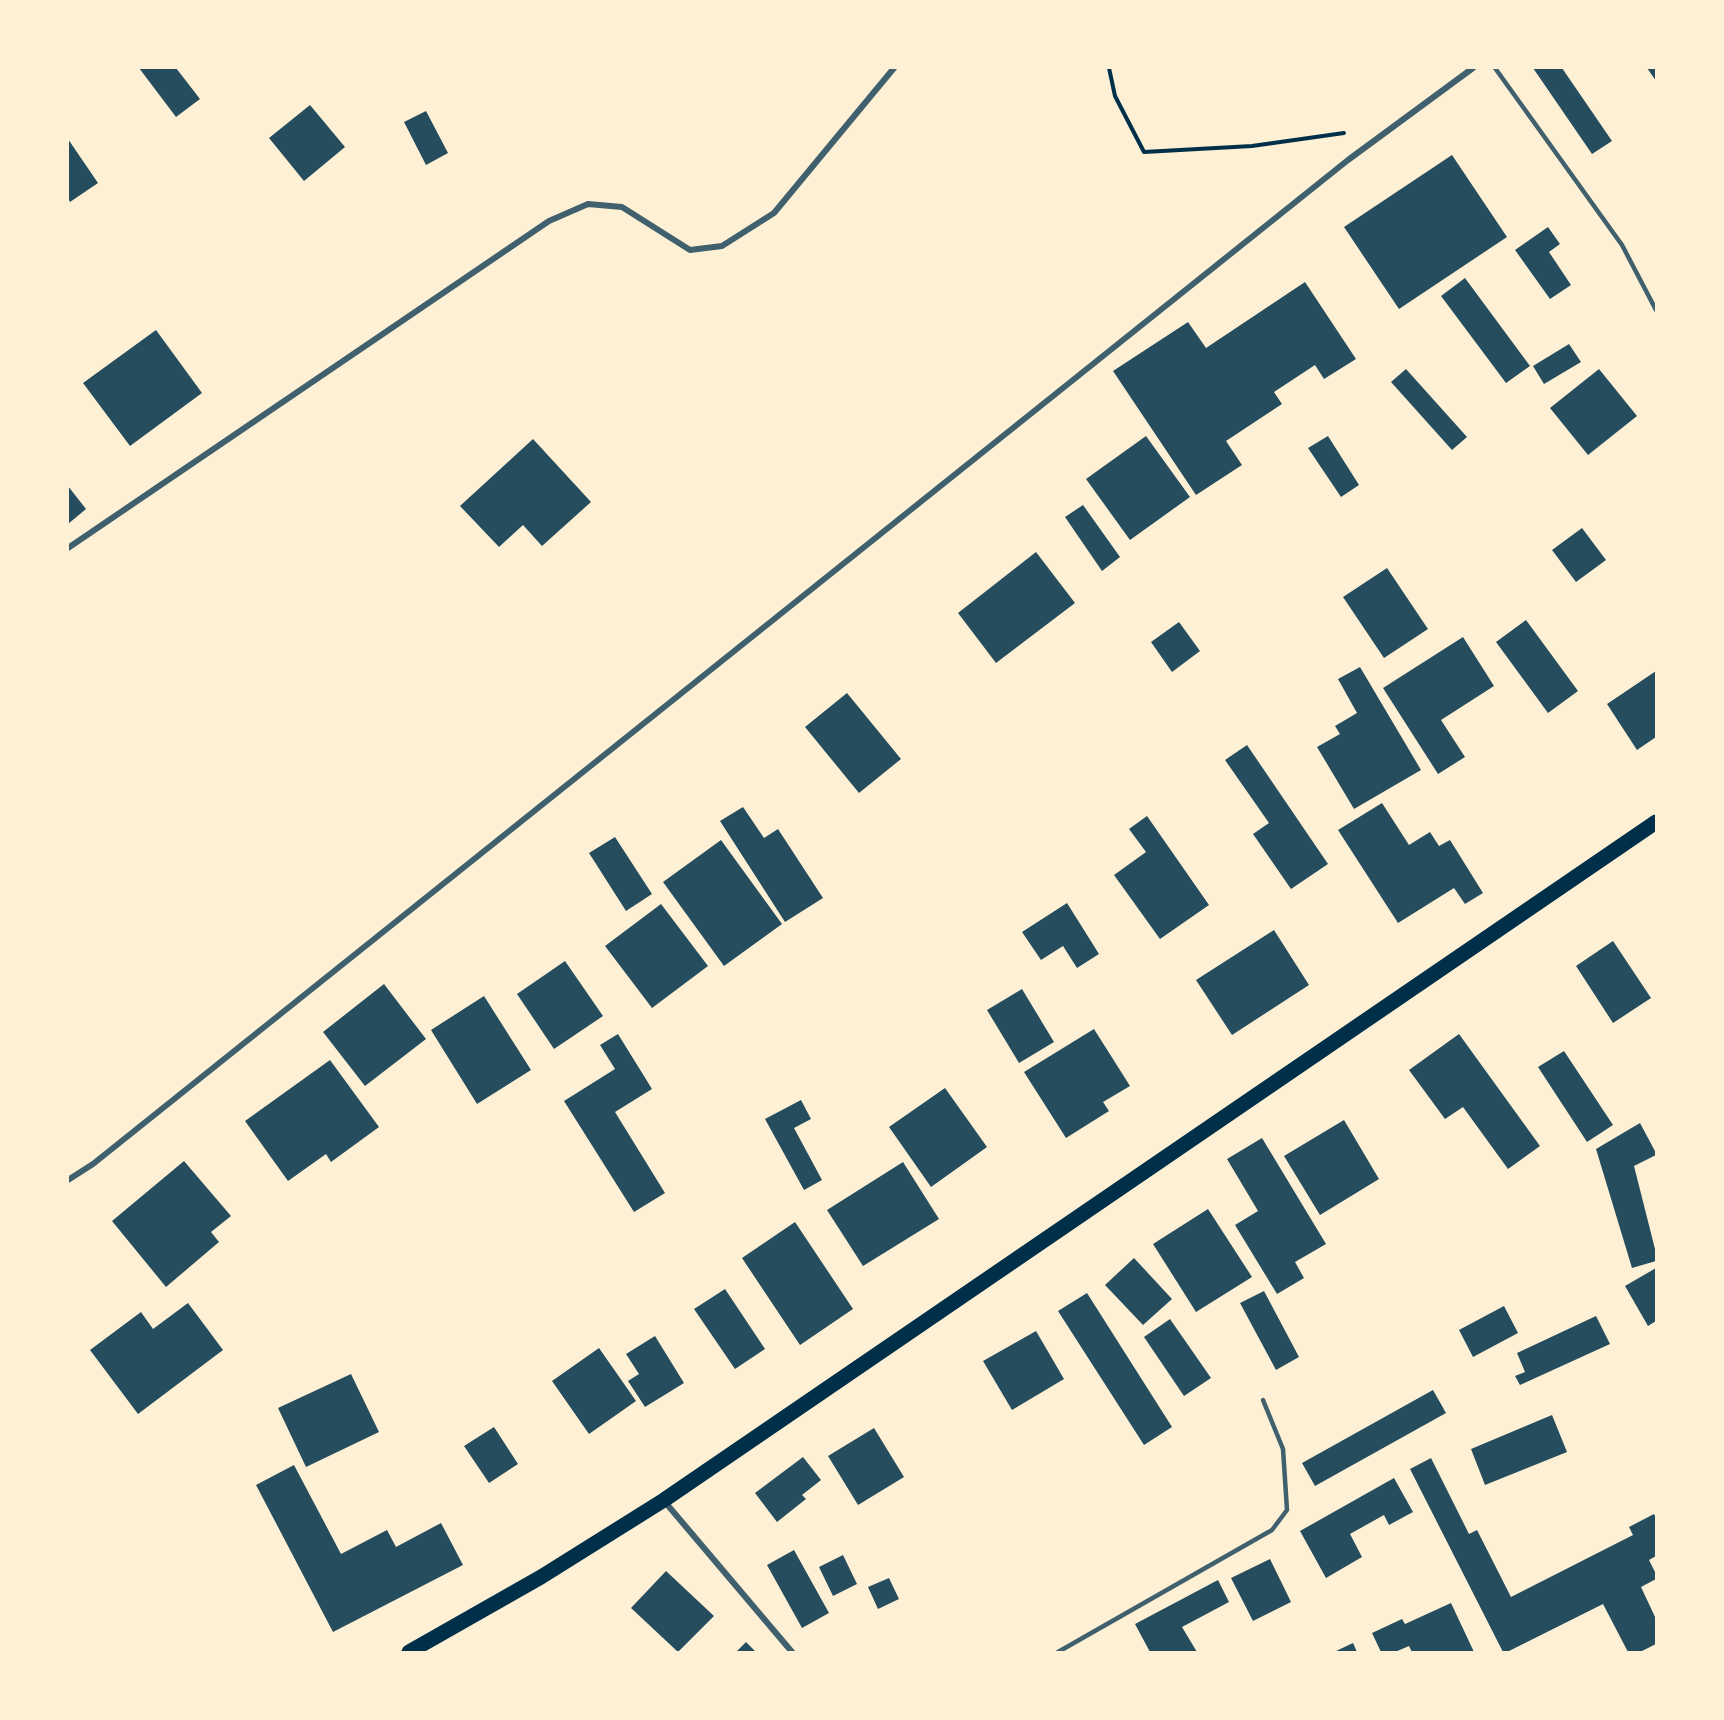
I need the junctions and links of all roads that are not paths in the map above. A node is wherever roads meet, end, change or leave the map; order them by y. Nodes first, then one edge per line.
1 (894, 68) edge
2 (1473, 68) edge
3 (1496, 68) edge
4 (1656, 310) edge
5 (68, 548) edge
6 (1656, 822) edge
7 (68, 1180) edge
8 (1263, 1400) dead end
9 (664, 1500) junction
10 (409, 1653) edge
11 (792, 1653) edge
12 (1058, 1653) edge

1 - 5 street
2 - 7 street
3 - 4 lane
6 - 9 main road
8 - 12 lane
9 - 10 main road
9 - 11 street

